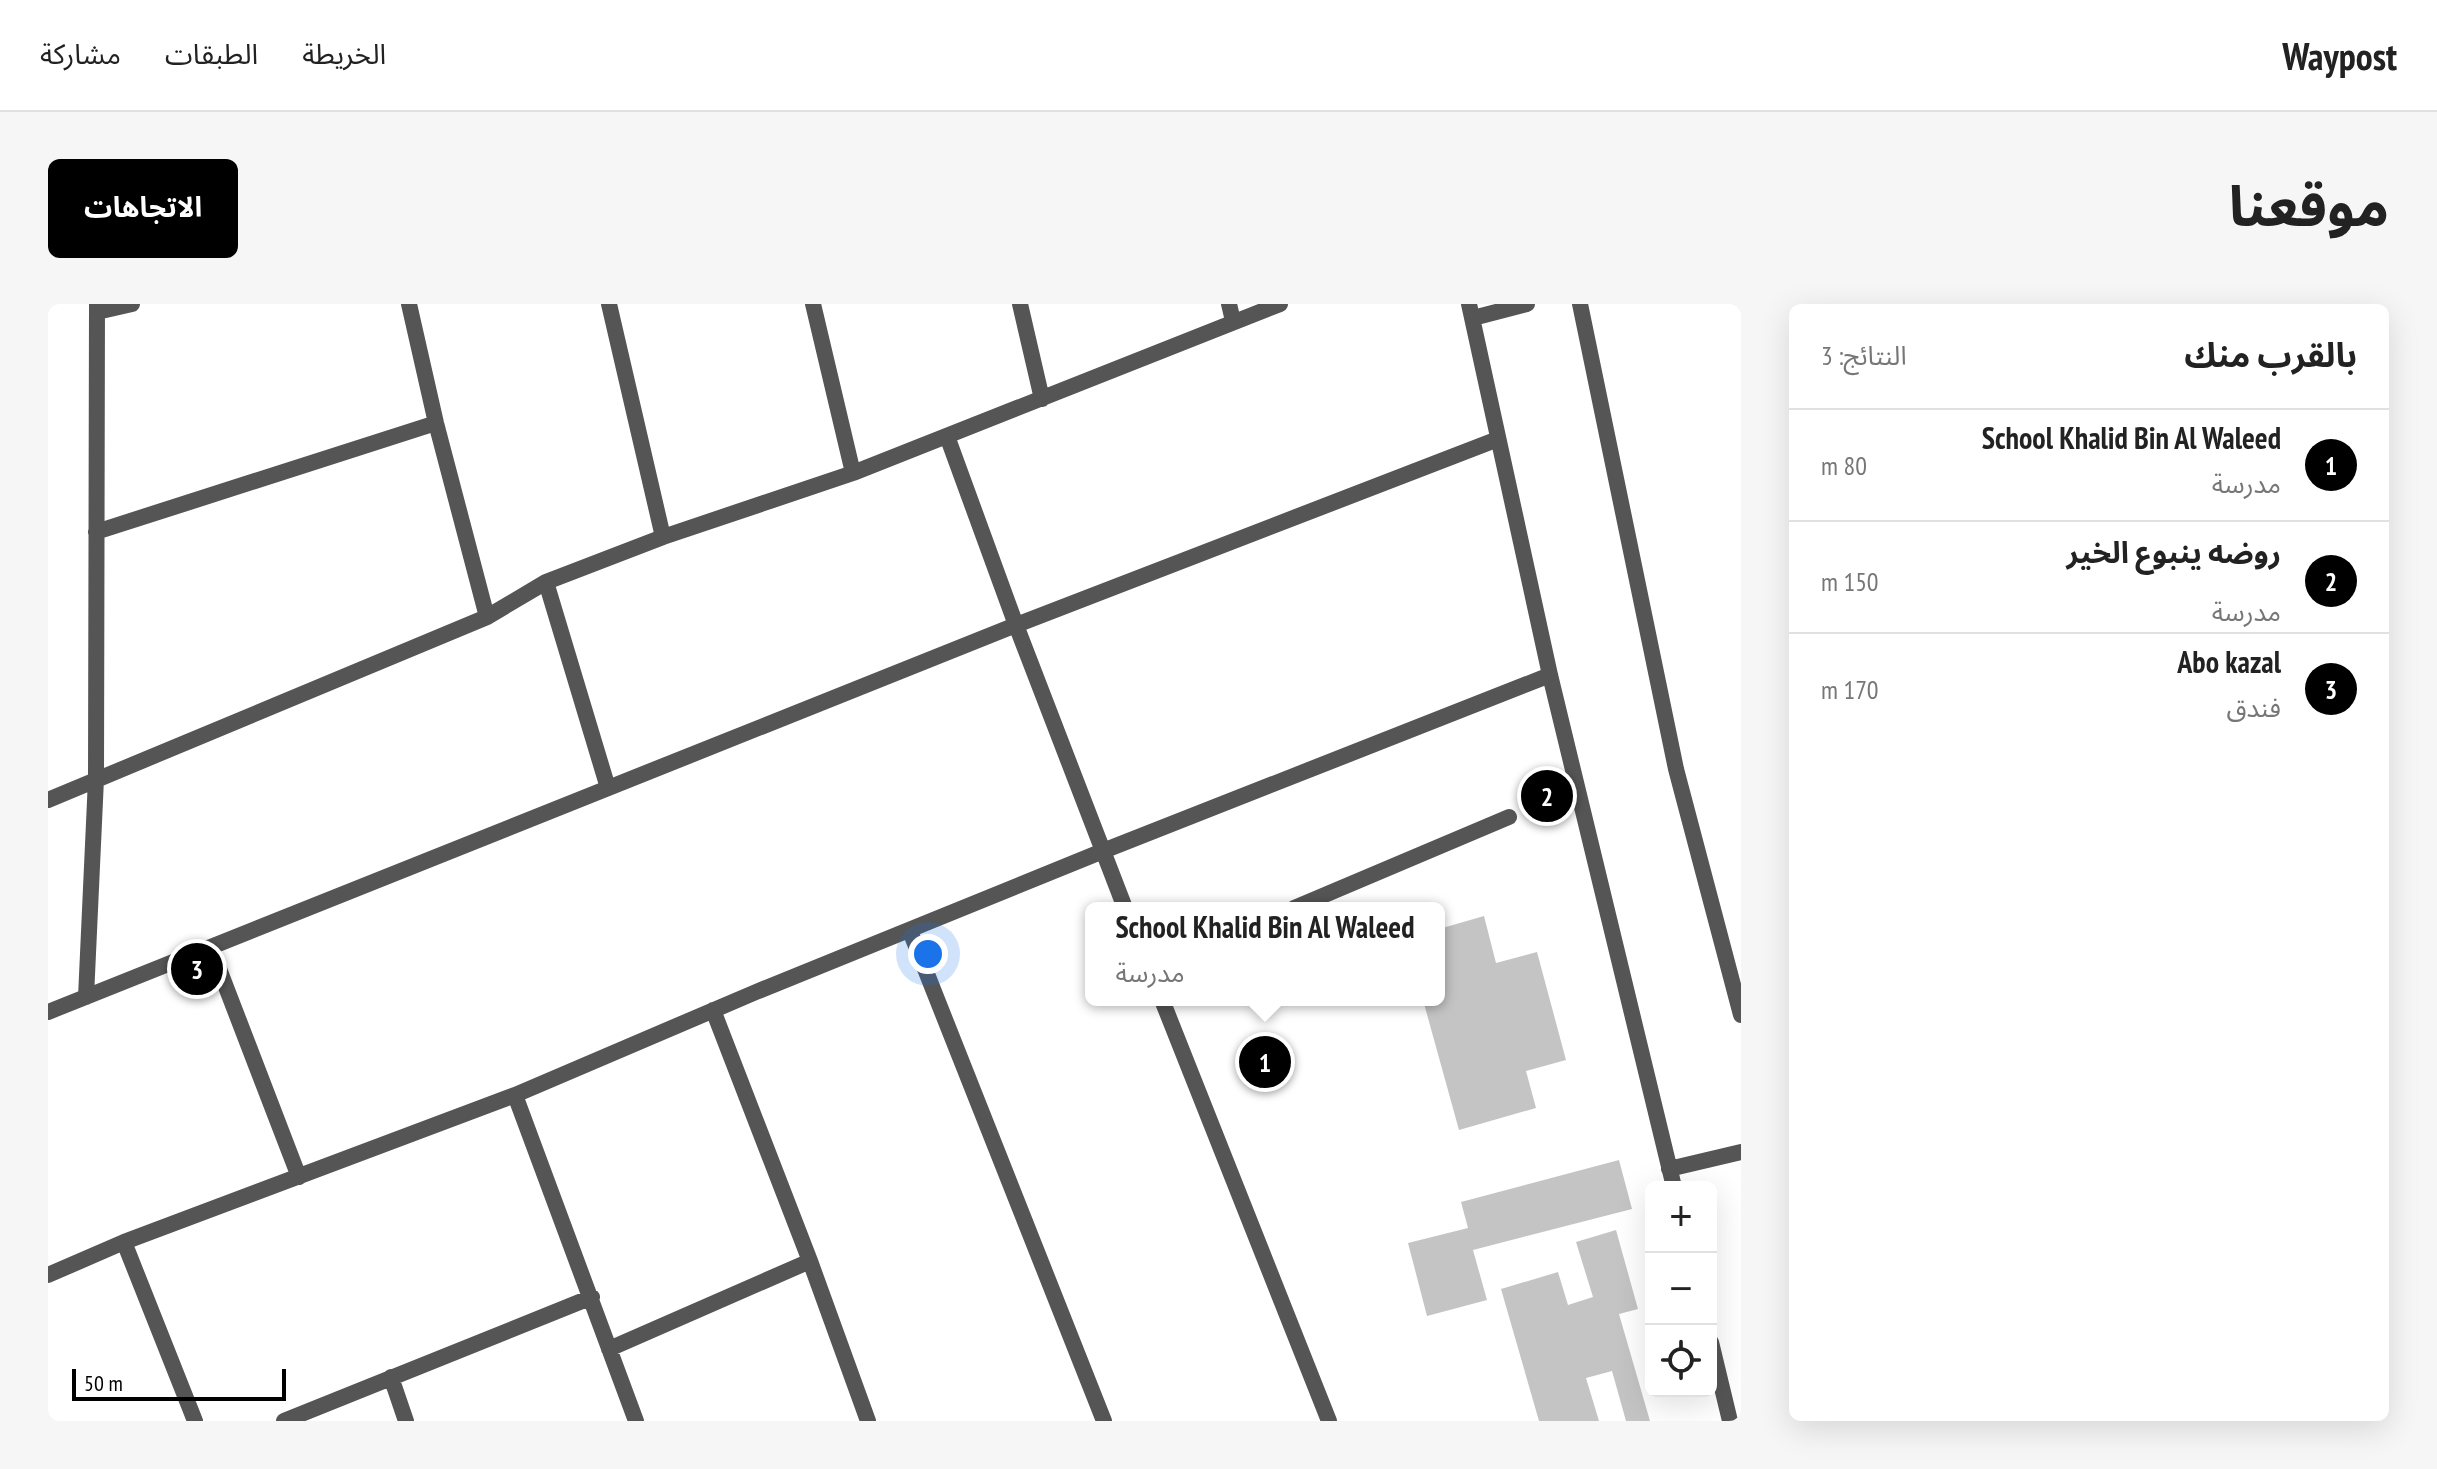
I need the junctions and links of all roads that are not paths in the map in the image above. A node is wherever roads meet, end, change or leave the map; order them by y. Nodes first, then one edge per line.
1 (132, 304) edge
2 (409, 304) edge
3 (609, 304) edge
4 (813, 304) edge
5 (1020, 304) edge
6 (1280, 304) edge
7 (1527, 304) edge
8 (1580, 304) edge
9 (97, 308) edge
10 (1471, 311) edge
11 (1231, 312) edge
12 (1042, 399) junction
13 (436, 423) junction
14 (947, 436) junction
15 (1498, 439) junction
16 (853, 473) junction
17 (96, 532) junction
18 (663, 537) junction
19 (546, 582) junction
20 (487, 617) junction
21 (1016, 625) junction
22 (1550, 675) junction
23 (96, 779) junction
24 (608, 788) junction
25 (48, 800) edge
26 (1509, 817) dead end
27 (1103, 851) junction
28 (1123, 902) edge
29 (1308, 902) edge
30 (910, 931) junction
31 (211, 948) junction
32 (86, 997) junction
33 (1164, 1006) edge
34 (713, 1010) junction
35 (48, 1012) edge
36 (1741, 1015) edge
37 (515, 1095) junction
38 (1741, 1152) edge
39 (1669, 1169) junction
40 (299, 1177) junction
41 (1672, 1181) edge
42 (124, 1242) junction
43 (810, 1261) junction
44 (48, 1275) edge
45 (592, 1297) junction
46 (609, 1349) junction
47 (1717, 1367) edge
48 (391, 1377) junction
49 (195, 1421) edge
50 (284, 1421) edge
51 (406, 1421) edge
52 (636, 1421) edge
53 (868, 1421) edge
54 (1104, 1421) edge
55 (1329, 1421) edge
56 (1730, 1421) edge

1 - 9 street
2 - 13 street
3 - 18 street
4 - 16 street
5 - 12 street
6 - 11 street
7 - 10 street
8 - 36 street
9 - 17 street
10 - 15 street
11 - 12 street
12 - 14 street
13 - 17 street
13 - 20 street
14 - 16 street
14 - 21 street
15 - 21 street
15 - 22 street
16 - 18 street
17 - 23 street
18 - 19 street
19 - 20 street
19 - 24 street
20 - 23 street
21 - 24 street
21 - 27 street
22 - 27 street
22 - 39 street
23 - 25 street
23 - 32 street
24 - 31 street
26 - 29 street
27 - 28 street
27 - 30 street
30 - 34 street
30 - 54 street
31 - 32 street
31 - 40 street
32 - 35 street
33 - 55 street
34 - 37 street
34 - 43 street
37 - 40 street
37 - 45 street
38 - 39 street
39 - 41 street
40 - 42 street
42 - 44 street
42 - 49 street
43 - 46 street
43 - 53 street
45 - 46 street
45 - 48 street
46 - 52 street
47 - 56 street
48 - 50 street
48 - 51 street

